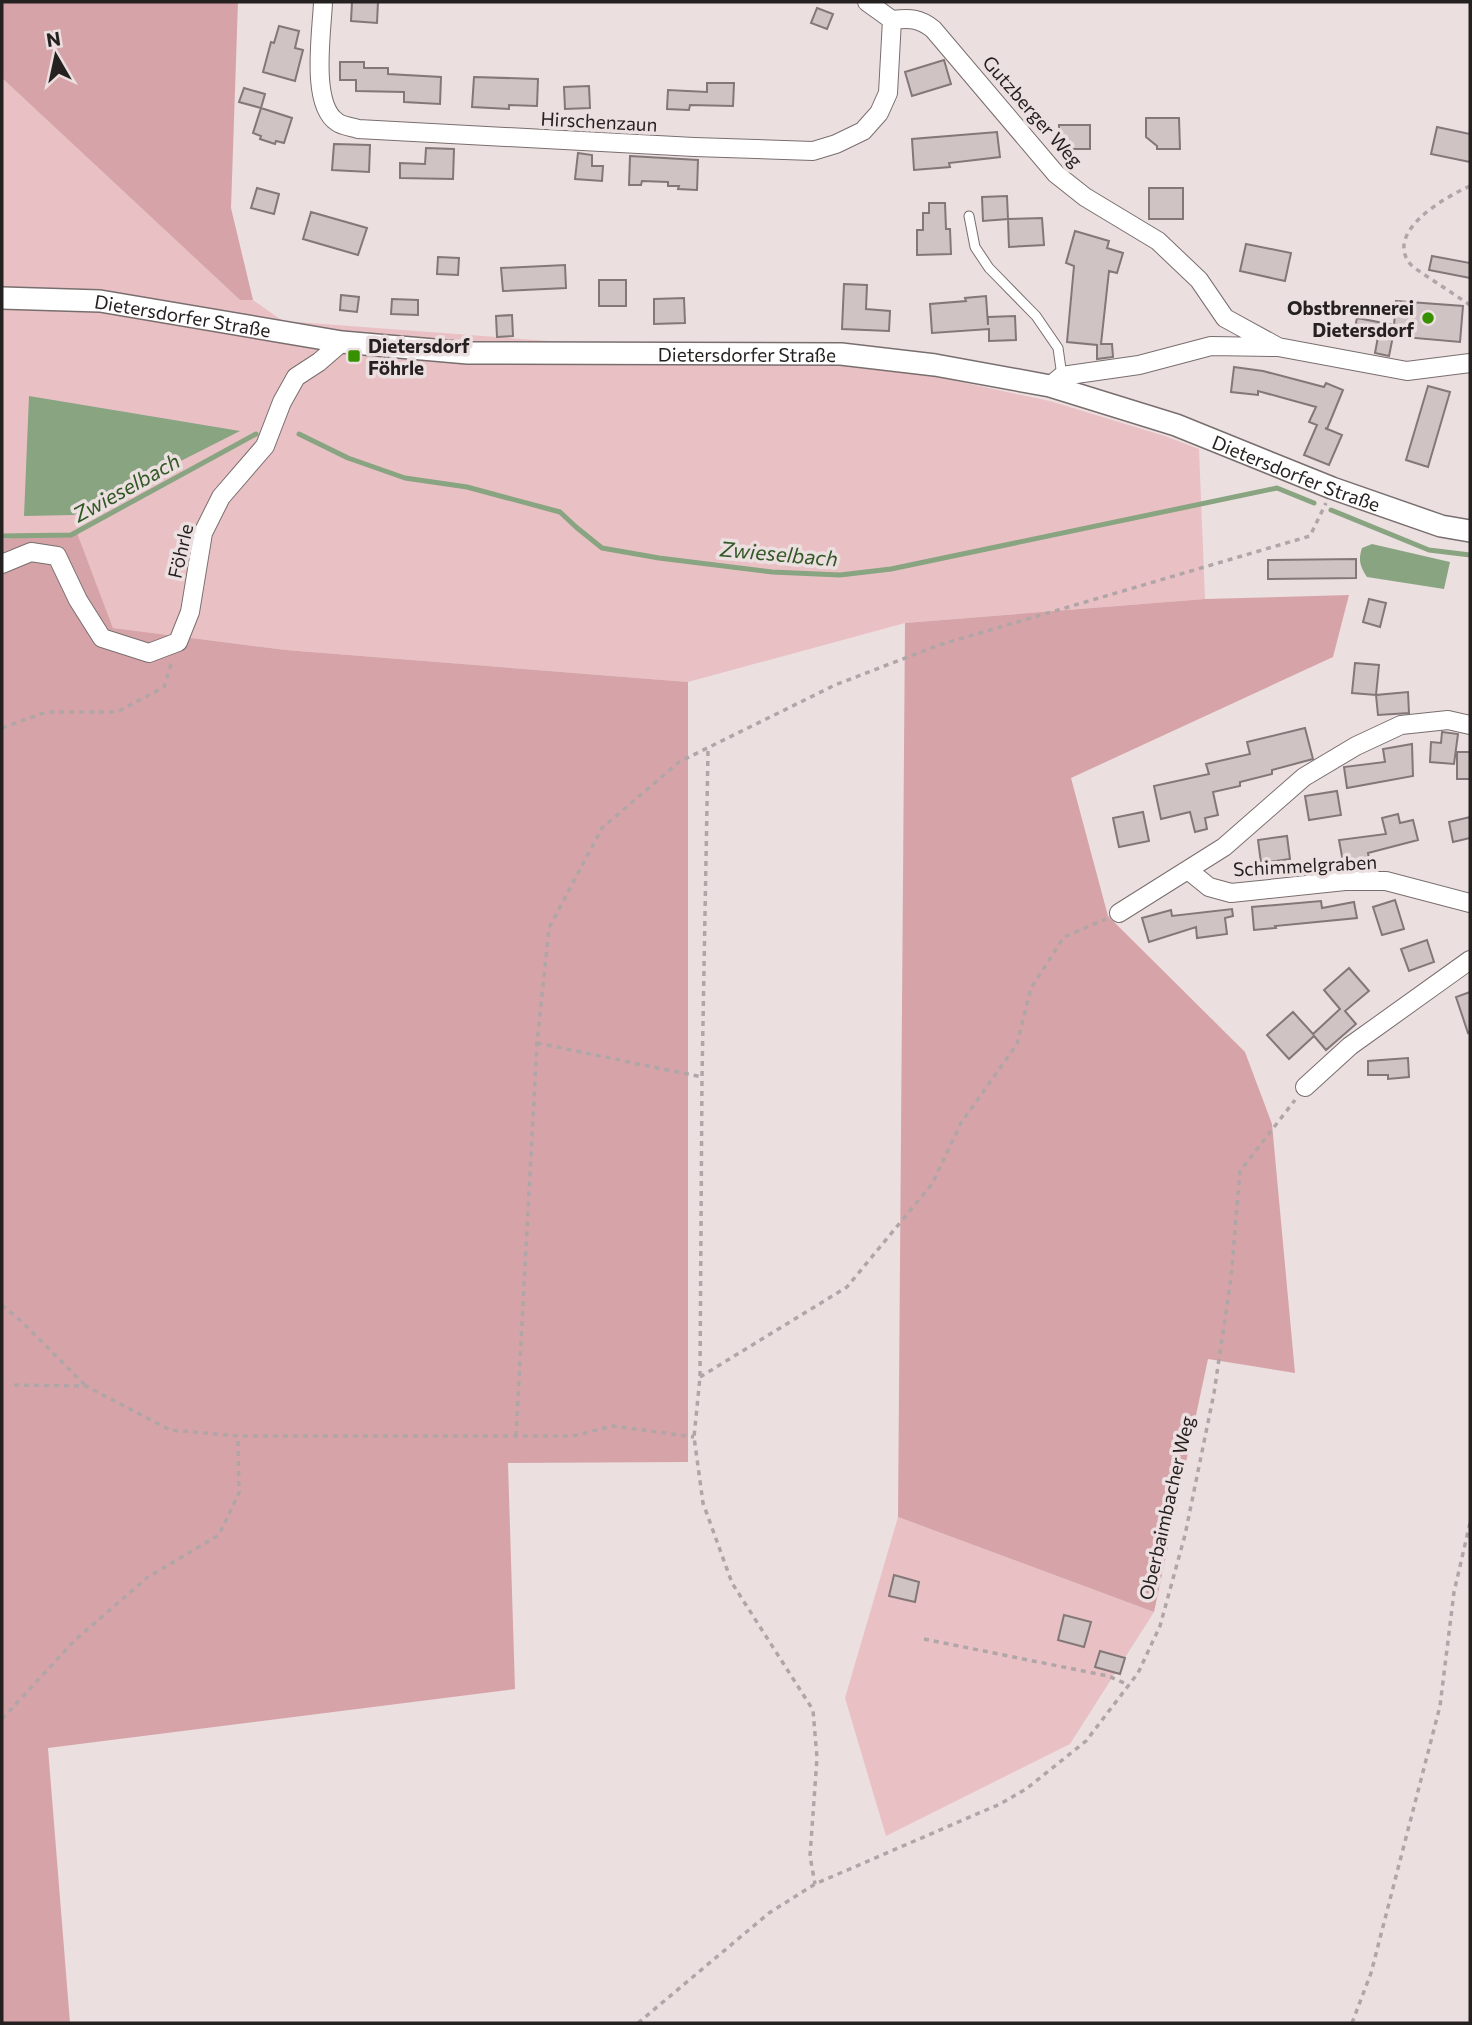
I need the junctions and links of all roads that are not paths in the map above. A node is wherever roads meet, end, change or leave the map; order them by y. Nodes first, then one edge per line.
1 (323, 2) edge
2 (867, 2) edge
3 (892, 20) junction
4 (969, 216) dead end
5 (2, 298) edge
6 (1224, 318) junction
7 (342, 342) junction
8 (1211, 346) junction
9 (1278, 347) junction
10 (1470, 363) edge
11 (1056, 381) junction
12 (1470, 531) edge
13 (2, 564) edge
14 (1470, 725) edge
15 (1188, 870) junction
16 (1470, 903) edge
17 (1119, 913) road end
18 (1470, 960) edge
19 (1305, 1087) road end

1 - 3 street, Hirschenzaun
2 - 3 street, Gutzberger Weg
3 - 6 street, Gutzberger Weg
4 - 11 lane
5 - 7 street, Dietersdorfer Straße
6 - 8 street
6 - 9 street, Gutzberger Weg
7 - 11 street, Dietersdorfer Straße
7 - 13 street, Föhrle
8 - 9 street
8 - 11 street
9 - 10 street
11 - 12 street, Dietersdorfer Straße
14 - 15 street, Schimmelgraben
15 - 16 street, Schimmelgraben
15 - 17 street, Schimmelgraben
18 - 19 street

